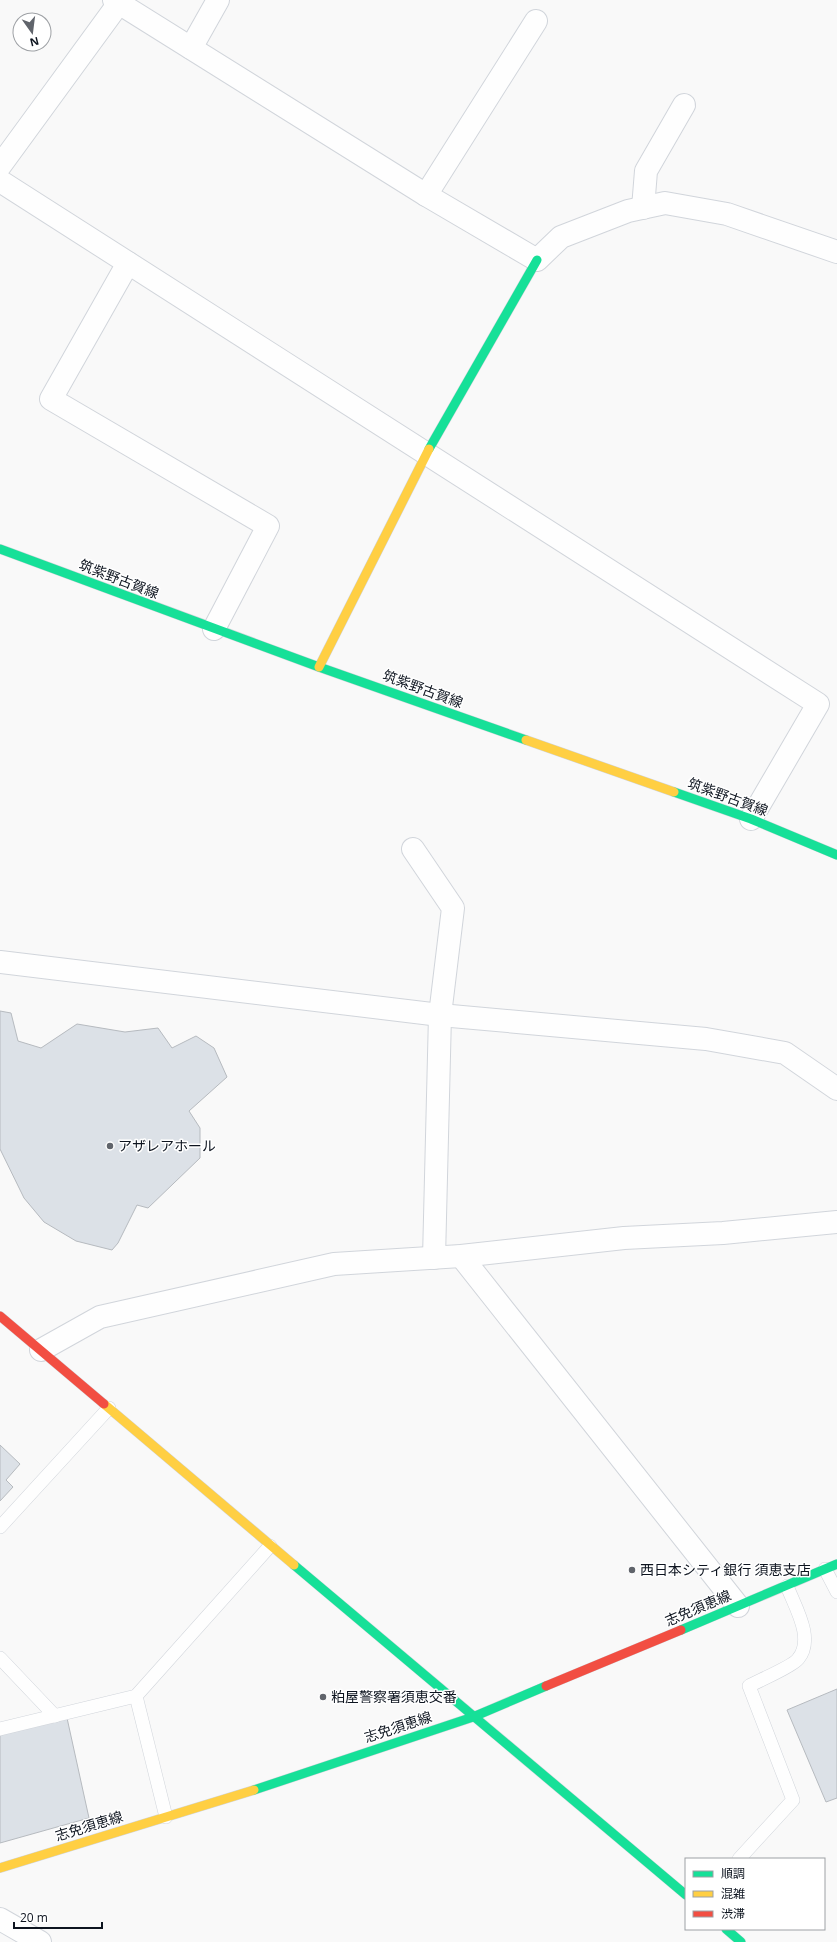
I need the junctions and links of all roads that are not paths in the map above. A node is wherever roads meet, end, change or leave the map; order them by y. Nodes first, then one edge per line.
1 (218, 0) edge
2 (116, 2) edge
3 (536, 21) dead end
4 (191, 48) junction
5 (684, 105) dead end
6 (0, 166) edge
7 (0, 181) edge
8 (426, 195) junction
9 (643, 208) junction
10 (837, 252) edge
11 (537, 260) junction
12 (128, 263) junction
13 (426, 454) junction
14 (0, 549) edge
15 (214, 629) junction
16 (319, 667) junction
17 (750, 819) junction
18 (413, 849) dead end
19 (837, 855) edge
20 (0, 962) edge
21 (440, 1015) junction
22 (837, 1089) edge
23 (837, 1222) edge
24 (461, 1256) junction
25 (434, 1258) junction
26 (0, 1316) edge
27 (41, 1350) junction
28 (109, 1408) junction
29 (0, 1527) edge
30 (270, 1546) junction
31 (831, 1567) edge
32 (787, 1586) junction
33 (837, 1592) edge
34 (738, 1606) junction
35 (0, 1658) edge
36 (136, 1696) junction
37 (55, 1716) junction
38 (473, 1717) junction
39 (0, 1729) edge
40 (166, 1817) junction
41 (740, 1858) edge
42 (0, 1868) edge
43 (685, 1895) edge
44 (0, 1919) edge
45 (727, 1930) edge
46 (40, 1942) edge
47 (741, 1942) edge

1 - 4 street
2 - 4 street
2 - 6 street
3 - 8 street
4 - 8 street
5 - 9 street
7 - 12 street
8 - 11 street
9 - 10 street
9 - 11 street
11 - 13 main road
12 - 13 street
12 - 15 street
13 - 16 main road
13 - 17 street
14 - 15 main road, 筑紫野古賀線
15 - 16 main road, 筑紫野古賀線
16 - 17 main road, 筑紫野古賀線
17 - 19 main road, 筑紫野古賀線
18 - 21 street
20 - 21 street
21 - 22 street
21 - 25 street
23 - 24 street
24 - 25 street
24 - 34 street
25 - 27 street
26 - 27 main road
27 - 28 main road
28 - 29 lane
28 - 30 main road
30 - 36 lane
30 - 38 main road
31 - 32 main road, 志免須恵線
31 - 33 lane
32 - 34 main road, 志免須恵線
32 - 41 lane
34 - 38 main road, 志免須恵線
35 - 37 lane
36 - 37 lane
36 - 40 lane
37 - 39 lane
38 - 40 main road, 志免須恵線
38 - 43 main road
40 - 42 main road, 志免須恵線
44 - 46 street
45 - 47 main road

